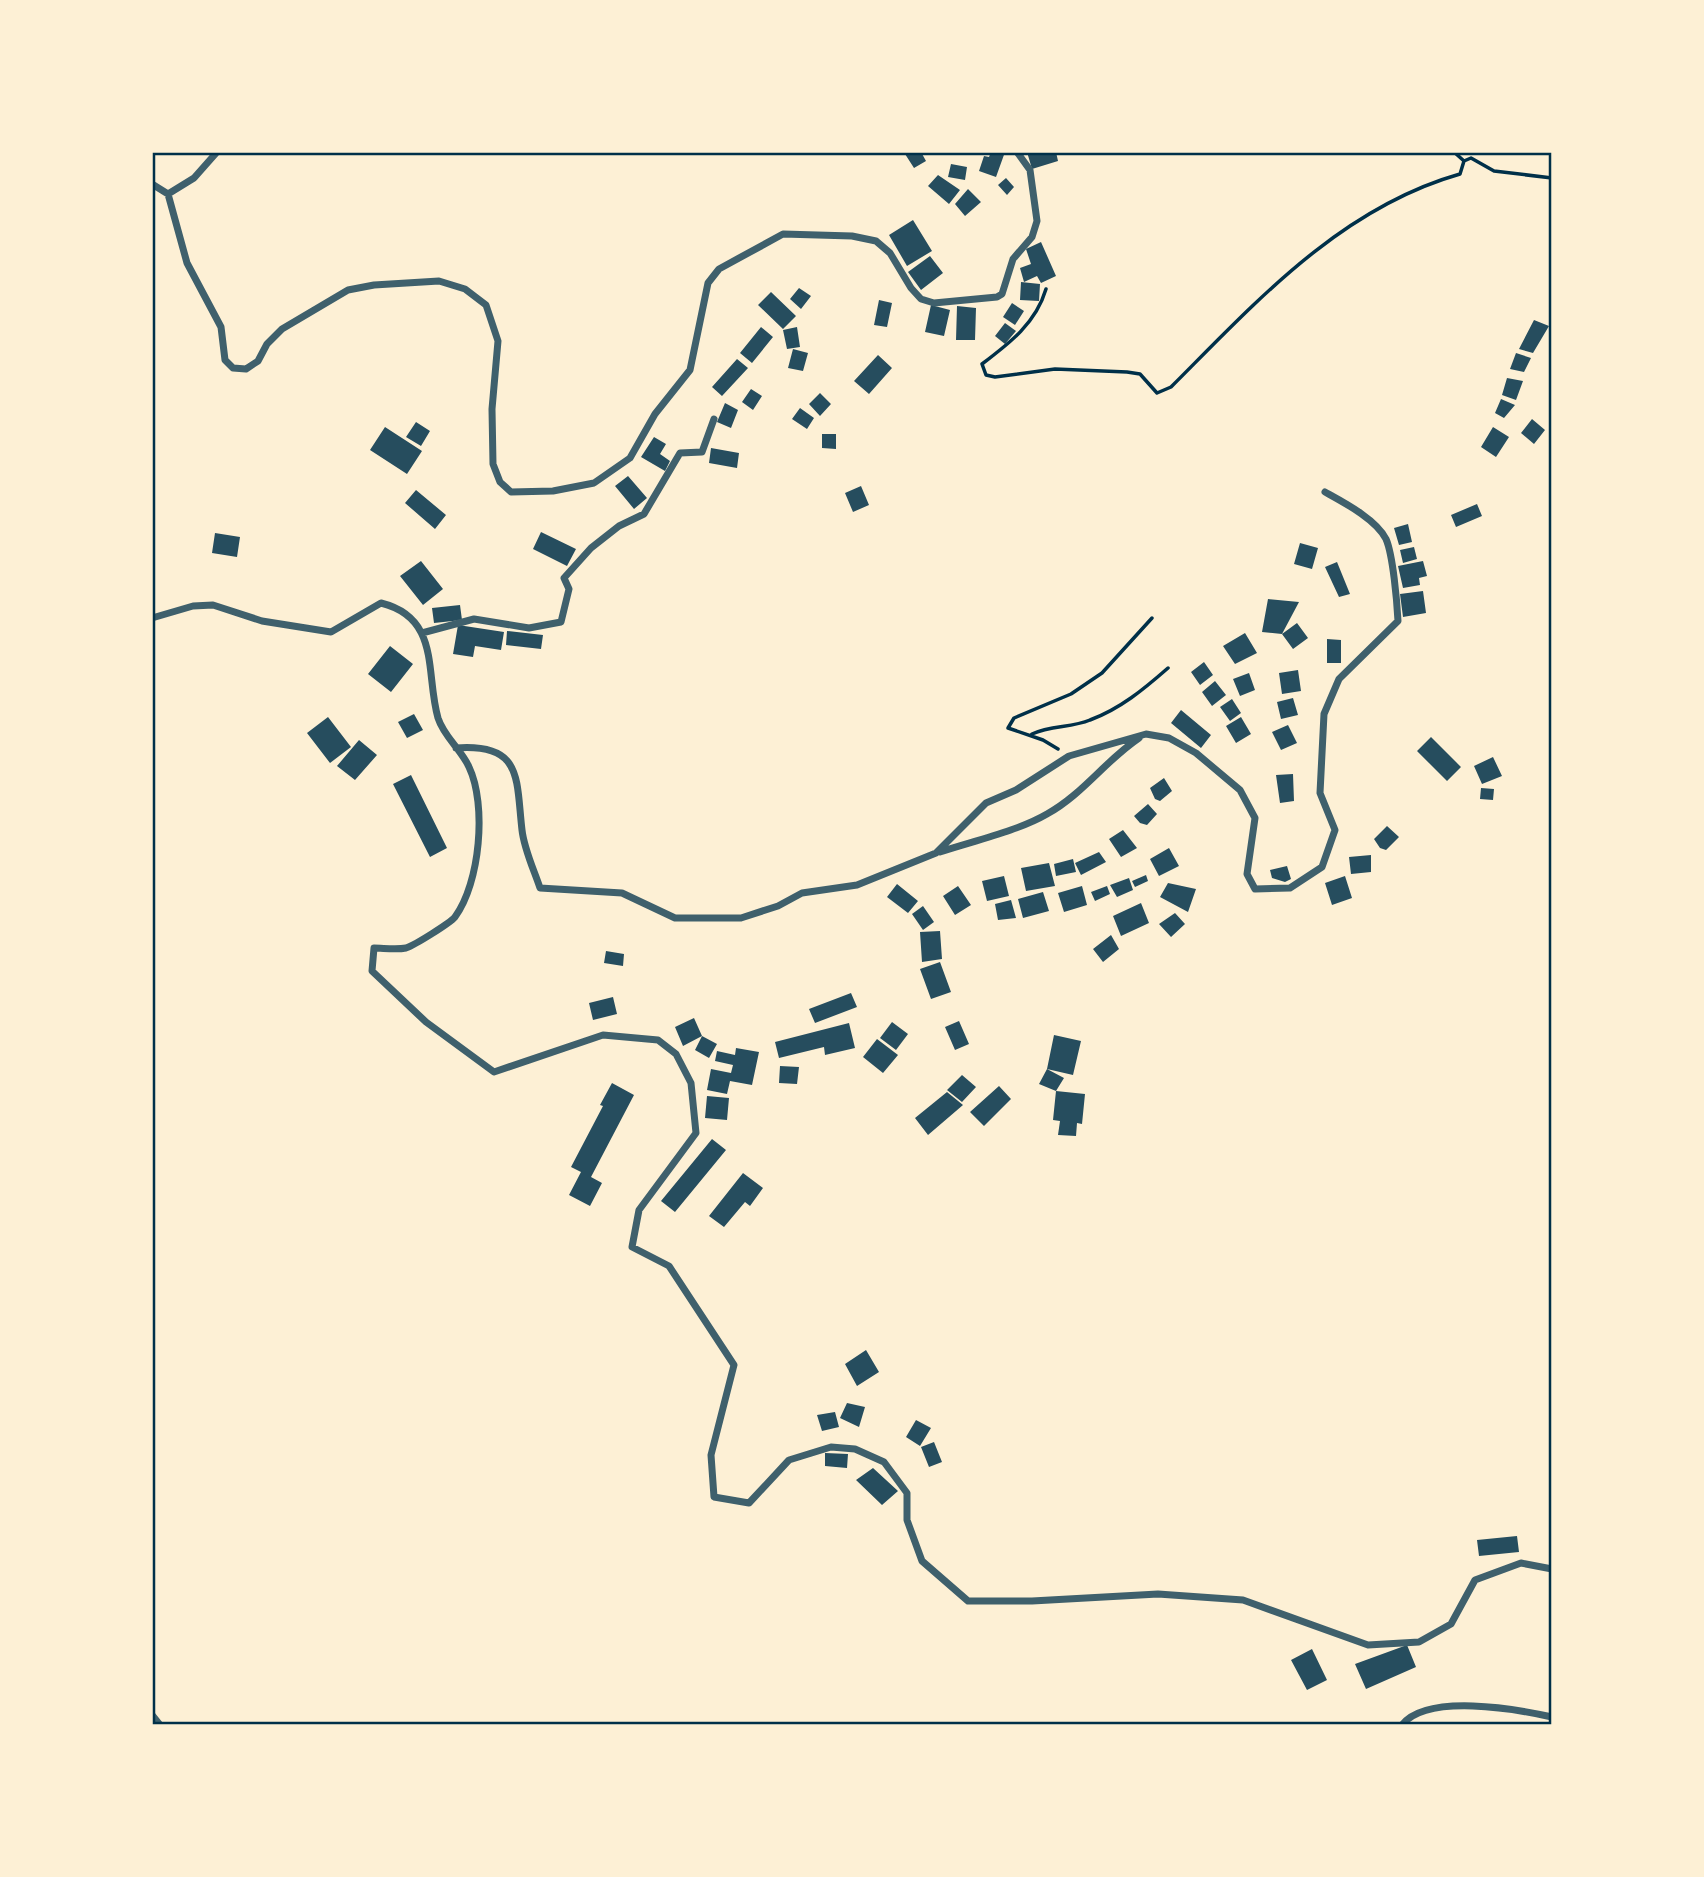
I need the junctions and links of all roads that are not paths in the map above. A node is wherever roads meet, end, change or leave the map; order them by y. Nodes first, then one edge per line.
1 (217, 152) edge
2 (1017, 152) edge
3 (152, 184) edge
4 (168, 194) junction
5 (714, 419) dead end
6 (1325, 492) dead end
7 (152, 618) edge
8 (422, 633) junction
9 (1146, 734) junction
10 (456, 748) junction
11 (936, 853) junction
12 (1552, 1569) edge
13 (152, 1715) edge
14 (1552, 1717) edge
15 (160, 1725) edge
16 (1402, 1725) edge

1 - 4 street
2 - 4 street
3 - 4 street
5 - 8 street
6 - 9 street
7 - 8 street
8 - 10 street
9 - 11 street
9 - 11 street
10 - 11 street
10 - 12 street
13 - 15 street
14 - 16 street

